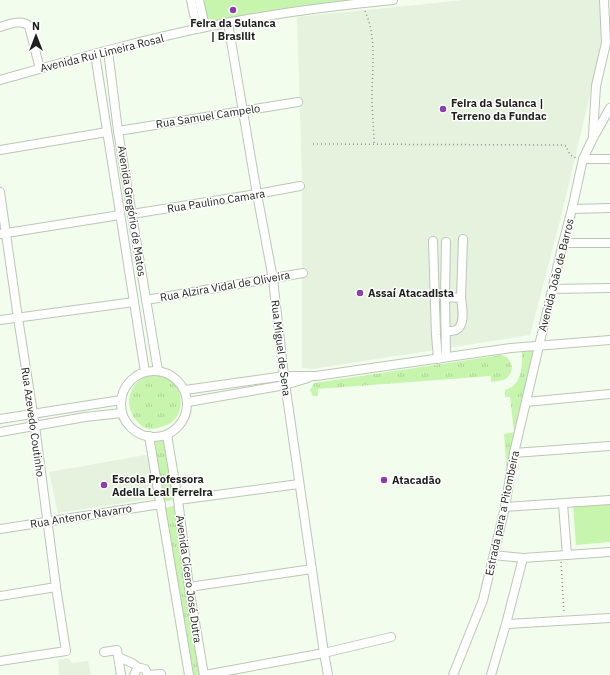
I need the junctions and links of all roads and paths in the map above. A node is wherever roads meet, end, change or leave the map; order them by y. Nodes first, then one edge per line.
1 (191, 0) edge
2 (199, 0) edge
3 (393, 0) edge
4 (604, 0) edge
5 (360, 2) edge
6 (228, 23) junction
7 (0, 27) edge
8 (201, 28) junction
9 (108, 51) junction
10 (95, 54) junction
11 (40, 68) junction
12 (0, 80) edge
13 (298, 102) dead end
14 (610, 108) edge
15 (242, 111) junction
16 (118, 131) junction
17 (107, 132) junction
18 (593, 138) junction
19 (313, 144) dead end
20 (374, 144) junction
21 (0, 150) edge
22 (583, 159) junction
23 (610, 159) edge
24 (300, 186) dead end
25 (0, 192) edge
26 (257, 194) junction
27 (610, 208) edge
28 (572, 209) junction
29 (132, 214) junction
30 (120, 215) junction
31 (3, 234) edge
32 (433, 240) dead end
33 (463, 240) dead end
34 (446, 242) dead end
35 (563, 243) junction
36 (610, 244) edge
37 (303, 273) dead end
38 (273, 279) junction
39 (552, 288) junction
40 (610, 288) edge
41 (445, 297) junction
42 (461, 298) junction
43 (146, 300) junction
44 (134, 302) junction
45 (18, 318) junction
46 (0, 320) edge
47 (446, 332) junction
48 (610, 340) edge
49 (539, 346) junction
50 (442, 358) junction
51 (158, 371) junction
52 (146, 372) junction
53 (284, 376) junction
54 (316, 376) junction
55 (285, 385) junction
56 (185, 390) junction
57 (610, 394) edge
58 (121, 400) junction
59 (188, 402) junction
60 (526, 402) junction
61 (122, 413) junction
62 (33, 414) junction
63 (0, 419) edge
64 (35, 426) junction
65 (0, 432) edge
66 (167, 435) junction
67 (149, 436) junction
68 (610, 446) edge
69 (514, 453) junction
70 (299, 484) junction
71 (178, 500) junction
72 (610, 500) edge
73 (161, 504) junction
74 (563, 504) junction
75 (505, 507) junction
76 (47, 522) junction
77 (0, 529) edge
78 (610, 552) edge
79 (494, 554) junction
80 (563, 555) junction
81 (185, 556) junction
82 (170, 558) junction
83 (523, 558) junction
84 (312, 569) junction
85 (56, 587) junction
86 (190, 587) junction
87 (0, 596) edge
88 (610, 618) edge
89 (565, 620) junction
90 (506, 624) junction
91 (390, 637) dead end
92 (104, 652) dead end
93 (324, 653) junction
94 (118, 657) junction
95 (0, 661) edge
96 (136, 672) edge
97 (161, 674) dead end
98 (121, 675) edge
99 (148, 675) edge
100 (189, 675) edge
101 (204, 675) edge
102 (328, 675) edge
103 (453, 675) edge
104 (491, 675) edge

1 - 8 street
2 - 8 street
3 - 5 street, Avenida Rui Limeira Rosal
4 - 18 street
5 - 6 street, Avenida Rui Limeira Rosal
5 - 20 path
6 - 8 street, Avenida Rui Limeira Rosal
6 - 15 street, Rua Miguel de Sena
7 - 11 street
8 - 9 street, Avenida Rui Limeira Rosal
9 - 10 street, Avenida Rui Limeira Rosal
9 - 16 street, Avenida Gregório de Matos
10 - 11 street, Avenida Rui Limeira Rosal
10 - 17 street, Avenida Gregório de Matos
11 - 12 street, Avenida Rui Limeira Rosal
13 - 15 street, Rua Samuel Campelo
14 - 18 street, Avenida João de Barros
15 - 16 street, Rua Samuel Campelo
15 - 26 street, Rua Miguel de Sena
16 - 29 street, Avenida Gregório de Matos
17 - 21 street
17 - 30 street, Avenida Gregório de Matos
18 - 22 street, Avenida João de Barros
19 - 20 path
20 - 22 path
22 - 23 street
22 - 28 street, Avenida João de Barros
24 - 26 street, Rua Paulino Camara
25 - 31 street, Rua Azevedo Coutinho
26 - 29 street, Rua Paulino Camara
26 - 38 street, Rua Miguel de Sena
27 - 28 street
28 - 35 street, Avenida João de Barros
29 - 43 street, Avenida Gregório de Matos
30 - 31 street
30 - 44 street, Avenida Gregório de Matos
31 - 45 street, Rua Azevedo Coutinho
32 - 50 street
33 - 42 street
34 - 41 street
35 - 36 street
35 - 39 street, Avenida João de Barros
37 - 38 street, Rua Alzira Vidal de Oliveira
38 - 43 street, Rua Alzira Vidal de Oliveira
38 - 53 street, Rua Miguel de Sena
39 - 40 street
39 - 49 street, Avenida João de Barros
41 - 42 street
41 - 47 street
42 - 47 street
43 - 51 street, Avenida Gregório de Matos
44 - 45 street
44 - 52 street, Avenida Gregório de Matos
45 - 46 street
45 - 62 street, Rua Azevedo Coutinho
47 - 50 street
48 - 49 street
49 - 50 street, Avenida João de Barros
49 - 60 street, Estrada para a Pitombeira
50 - 54 street, Avenida João de Barros
51 - 52 street
51 - 56 street
52 - 58 street
53 - 54 street, Avenida João de Barros
53 - 55 street, Rua Miguel de Sena
53 - 56 street, Avenida João de Barros
54 - 55 street, Avenida João de Barros
55 - 59 street, Avenida João de Barros
55 - 70 street, Rua Miguel de Sena
56 - 59 street
57 - 60 street
58 - 61 street
58 - 62 street
59 - 66 street
60 - 69 street, Estrada para a Pitombeira
61 - 64 street
61 - 67 street
62 - 63 street
62 - 64 street, Rua Azevedo Coutinho
64 - 65 street
64 - 76 street, Rua Azevedo Coutinho
66 - 67 street
66 - 71 street, Avenida Cícero José Dutra
67 - 73 street, Avenida Cícero José Dutra
68 - 69 street
69 - 75 street, Estrada para a Pitombeira
70 - 71 street
70 - 84 street, Rua Miguel de Sena
71 - 81 street, Avenida Cícero José Dutra
72 - 74 street
73 - 76 street, Rua Antenor Navarro
73 - 82 street, Avenida Cícero José Dutra
74 - 75 street
74 - 80 street
75 - 79 street, Estrada para a Pitombeira
76 - 77 street, Rua Antenor Navarro
76 - 85 street, Rua Azevedo Coutinho
78 - 80 street
79 - 83 street
79 - 103 street, Estrada para a Pitombeira
80 - 83 street
80 - 89 path
81 - 82 street
81 - 86 street, Avenida Cícero José Dutra
82 - 100 street, Avenida Cícero José Dutra
83 - 90 street
84 - 86 street
84 - 93 street, Rua Miguel de Sena
85 - 87 street
85 - 95 street, Rua Azevedo Coutinho
86 - 101 street, Avenida Cícero José Dutra
88 - 89 street
89 - 90 street
90 - 104 street
91 - 93 street
92 - 94 street
93 - 101 street
93 - 102 street, Rua Miguel de Sena
94 - 96 street
94 - 98 street
96 - 99 street
97 - 99 street

